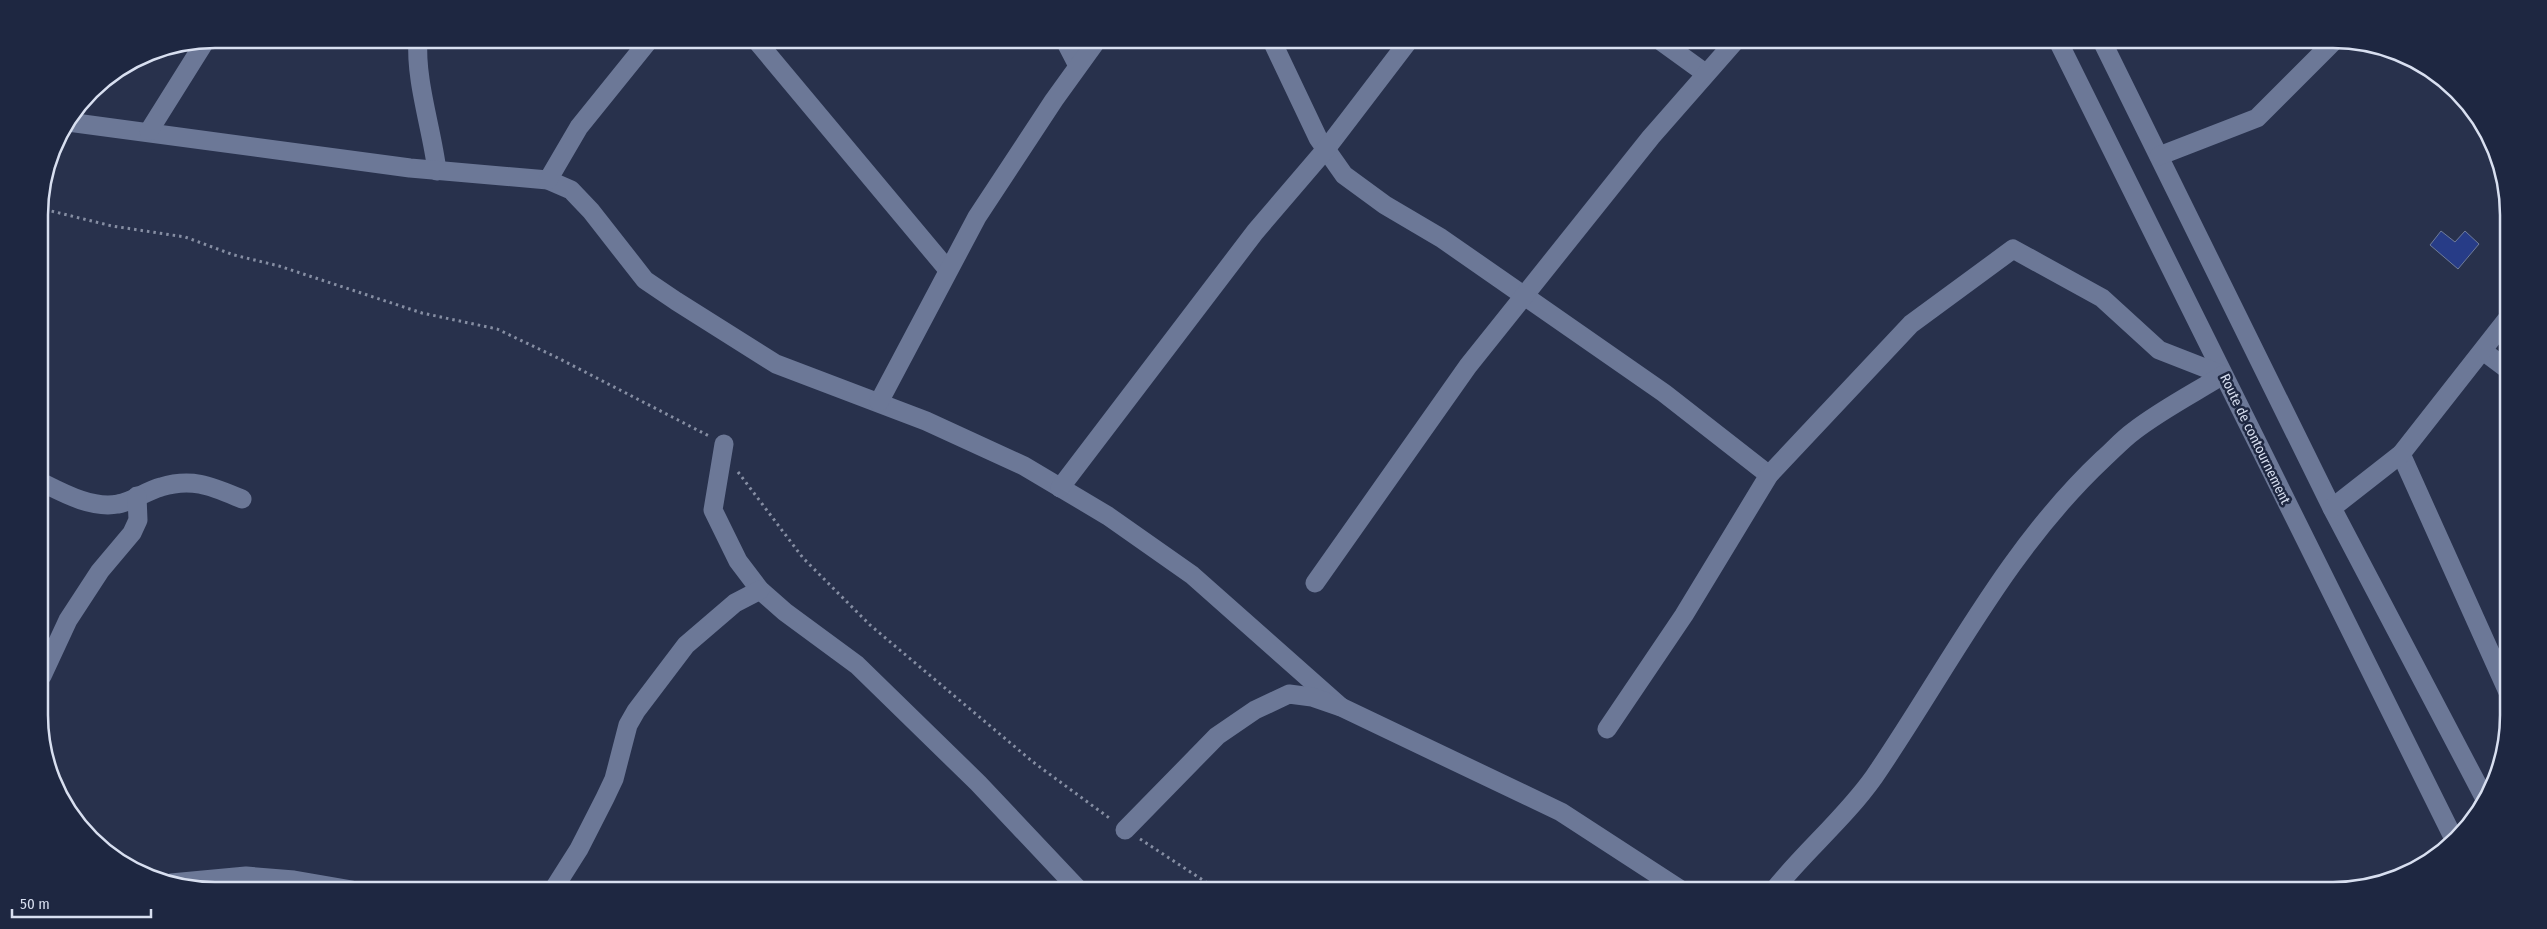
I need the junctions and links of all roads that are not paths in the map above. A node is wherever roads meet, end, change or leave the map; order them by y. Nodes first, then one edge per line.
1 (419, 48) edge
2 (643, 48) edge
3 (763, 48) edge
4 (1069, 48) edge
5 (1091, 48) edge
6 (1275, 48) edge
7 (1403, 48) edge
8 (1670, 48) edge
9 (1729, 48) edge
10 (2061, 48) edge
11 (2105, 48) edge
12 (2327, 48) edge
13 (201, 49) edge
14 (1078, 66) junction
15 (1705, 73) junction
16 (75, 123) edge
17 (149, 131) junction
18 (1326, 149) junction
19 (2159, 156) junction
20 (437, 171) junction
21 (548, 180) junction
22 (948, 270) junction
23 (1524, 296) junction
24 (2500, 328) edge
25 (2483, 351) junction
26 (2500, 364) edge
27 (2223, 375) junction
28 (879, 402) junction
29 (724, 444) road end
30 (2401, 454) junction
31 (1769, 475) junction
32 (48, 486) edge
33 (1060, 488) junction
34 (137, 496) junction
35 (242, 498) dead end
36 (2332, 508) junction
37 (1315, 583) dead end
38 (760, 590) junction
39 (48, 663) edge
40 (2500, 674) edge
41 (1341, 707) junction
42 (1607, 729) dead end
43 (2481, 791) edge
44 (1125, 830) road end
45 (2451, 833) edge
46 (198, 880) edge
47 (1668, 881) edge
48 (1781, 881) edge
49 (305, 882) edge
50 (558, 882) edge
51 (1071, 882) edge

1 - 20 street
2 - 21 street
3 - 22 street
4 - 14 street
5 - 14 street
6 - 18 street
7 - 18 street
8 - 15 street
9 - 15 street
10 - 27 street, Route de contournement
11 - 19 street
12 - 19 street
13 - 17 street
14 - 22 street
15 - 23 street
16 - 17 street
17 - 20 street
18 - 23 street
18 - 33 street
19 - 36 street
20 - 21 street
21 - 28 street
22 - 28 street
23 - 31 street
23 - 37 street
24 - 25 street
25 - 26 street
25 - 30 street
27 - 31 street
27 - 45 street, Route de contournement
27 - 48 street
28 - 33 street
29 - 38 street
30 - 36 street
30 - 40 street
31 - 42 street
32 - 34 street
33 - 41 street
34 - 35 street
34 - 39 street
36 - 43 street
38 - 50 street
38 - 51 street
41 - 44 street
41 - 47 street
46 - 49 street

